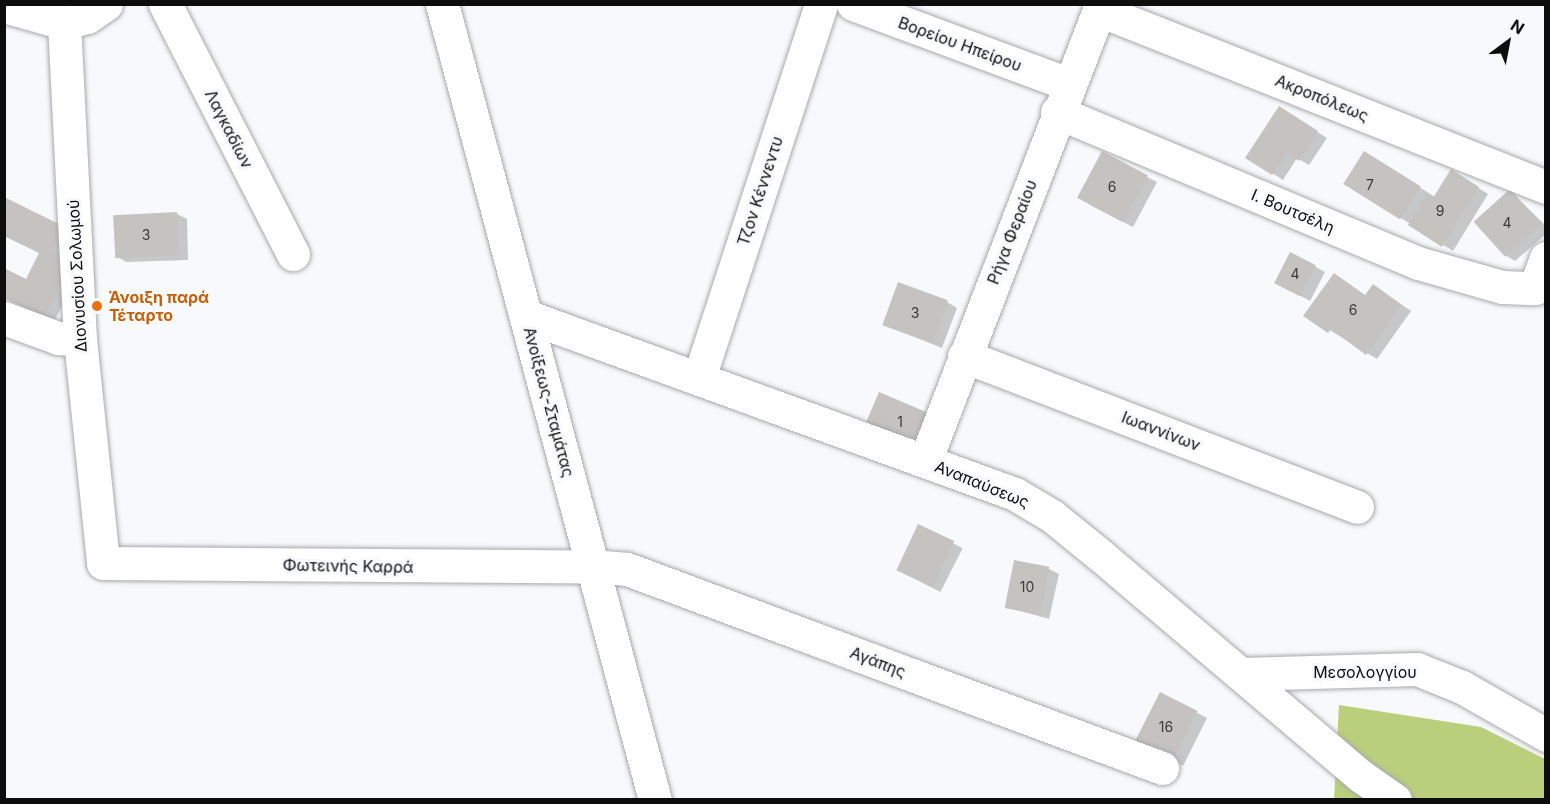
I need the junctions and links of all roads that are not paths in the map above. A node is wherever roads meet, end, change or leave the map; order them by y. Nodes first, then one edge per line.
1 (106, 4) edge
2 (165, 4) edge
3 (442, 4) edge
4 (822, 4) edge
5 (853, 4) edge
6 (4, 6) edge
7 (1100, 7) edge
8 (64, 23) junction
9 (1063, 98) junction
10 (1545, 187) edge
11 (293, 254) dead end
12 (1540, 273) edge
13 (525, 316) junction
14 (4, 318) edge
15 (80, 339) junction
16 (964, 356) junction
17 (699, 378) junction
18 (925, 461) junction
19 (1357, 507) dead end
20 (103, 563) joint
21 (592, 566) junction
22 (1241, 674) junction
23 (1545, 735) edge
24 (1162, 768) dead end
25 (656, 799) edge
26 (1395, 800) edge

1 - 8 street
2 - 11 street, Λαγκαδίων
3 - 13 street, Ανοίξεως-Σταμάτας
4 - 17 street, Τζον Κέννεντυ
5 - 9 street, Βορείου Ηπείρου
6 - 8 street
7 - 9 street, Ρήγα Φεραίου
7 - 10 street, Ακροπόλεως
8 - 15 street, Διονυσίου Σολωμού
9 - 12 street, Ι. Βουτσέλη
9 - 16 street, Ρήγα Φεραίου
13 - 17 street, Αναπαύσεως
13 - 21 street, Ανοίξεως-Σταμάτας
14 - 15 street
15 - 20 street, Διονυσίου Σολωμού
16 - 18 street, Ρήγα Φεραίου
16 - 19 street, Ιωαννίνων
17 - 18 street, Αναπαύσεως
18 - 22 street, Αναπαύσεως
20 - 21 street, Φωτεινής Καρρά
21 - 24 street, Αγάπης
21 - 25 street, Ανοίξεως-Σταμάτας
22 - 23 street, Μεσολογγίου
22 - 26 street, Αναπαύσεως

